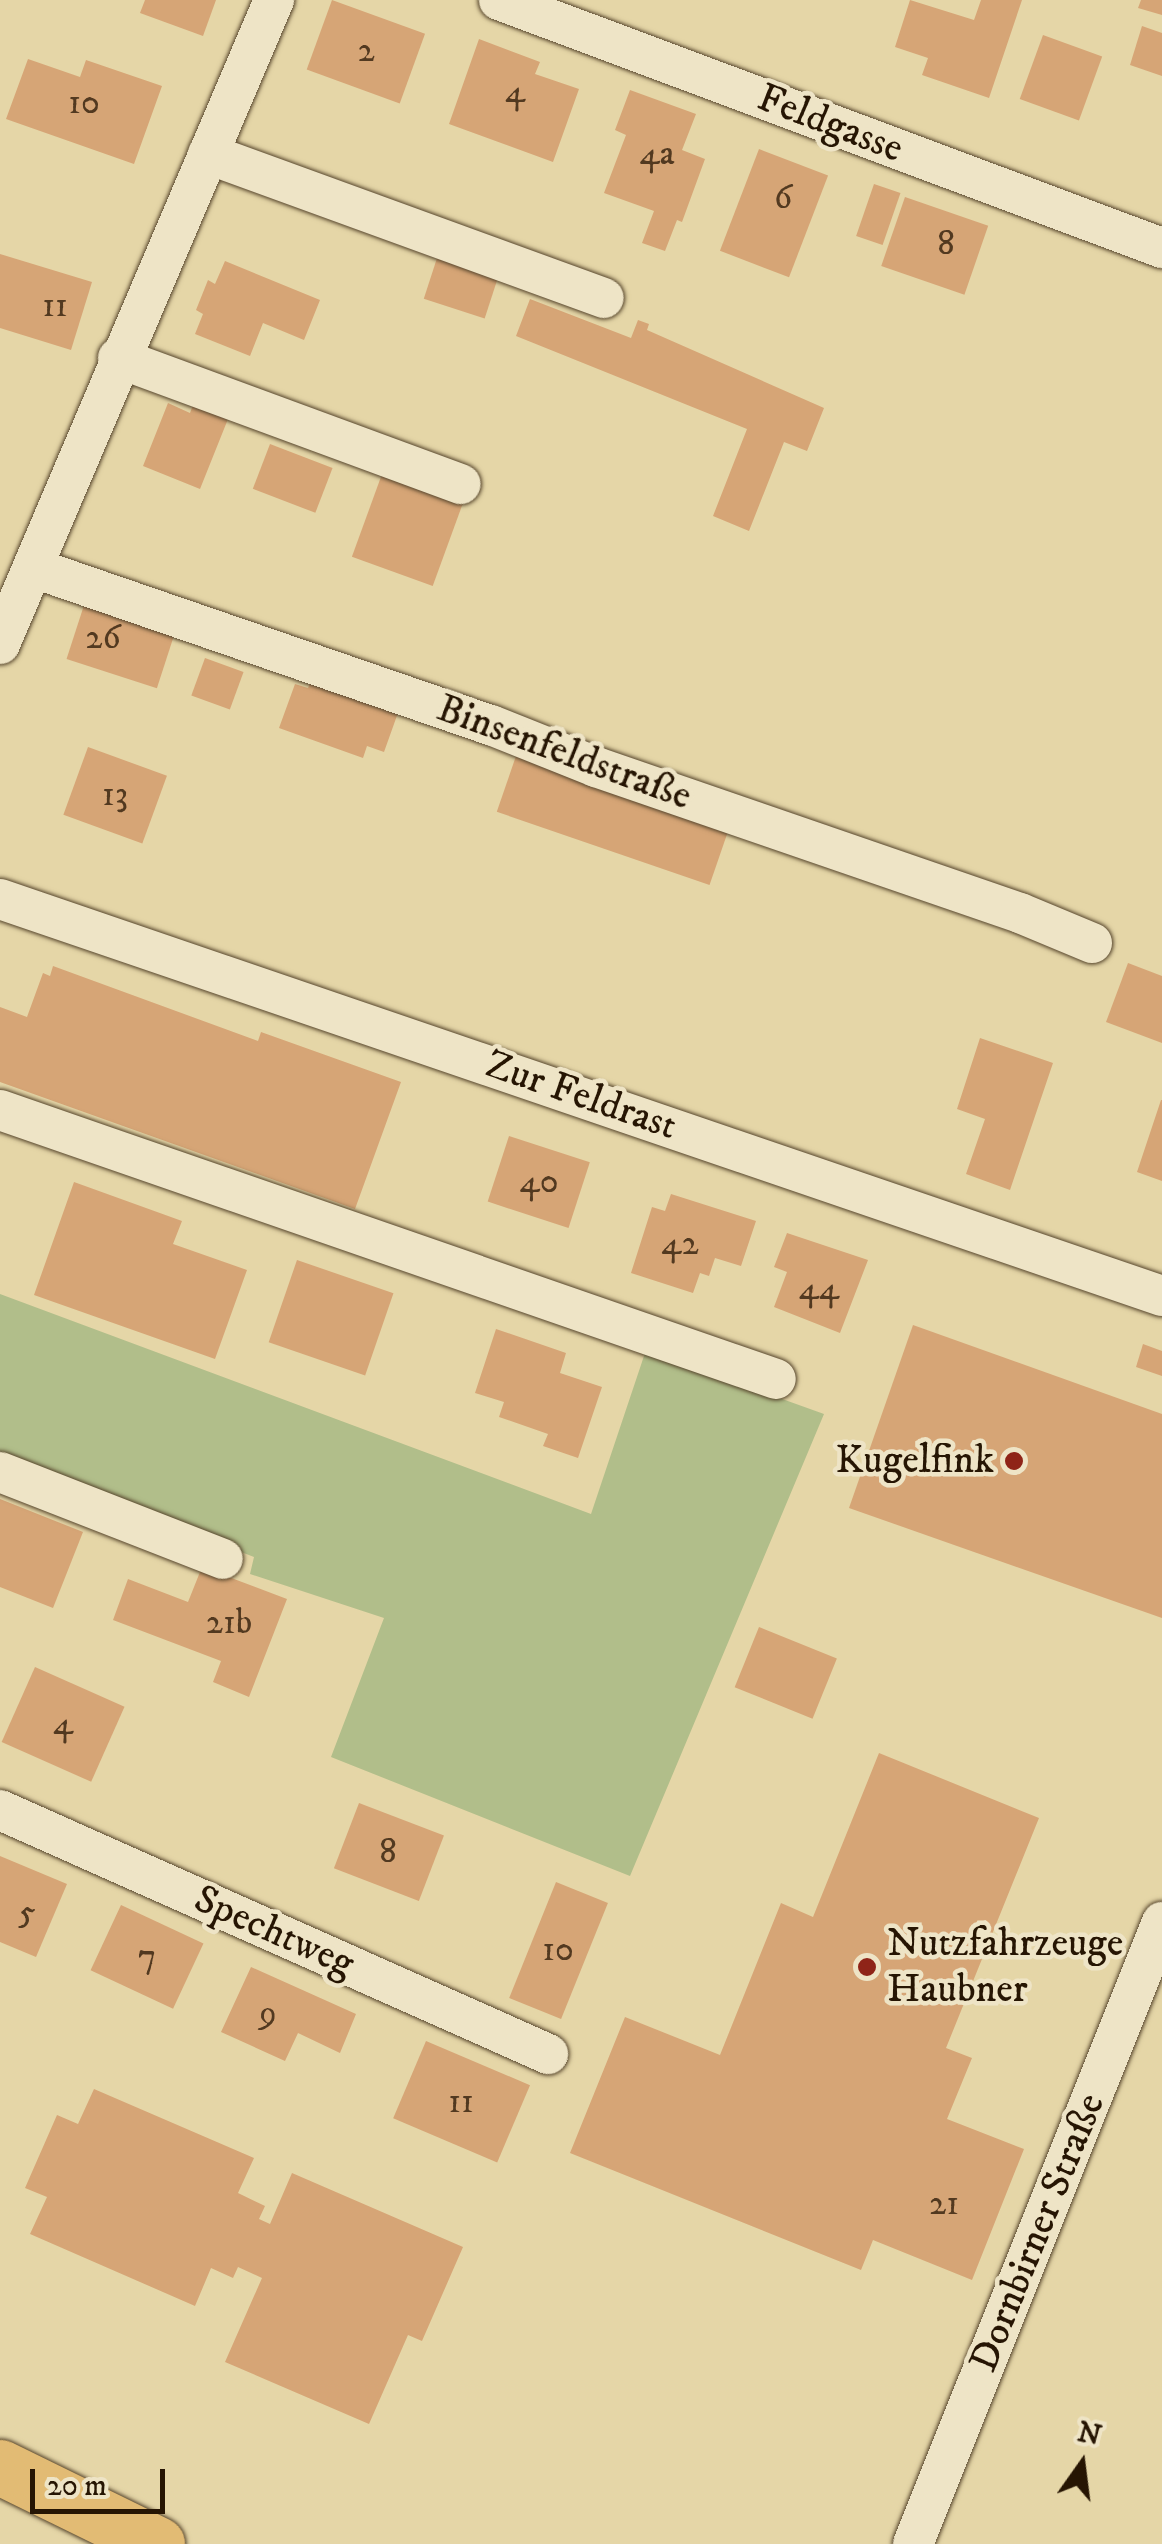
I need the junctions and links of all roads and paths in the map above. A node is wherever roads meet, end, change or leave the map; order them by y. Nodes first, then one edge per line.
1 (274, 0) edge
2 (499, 0) edge
3 (208, 154) junction
4 (1162, 248) edge
5 (604, 298) dead end
6 (118, 358) junction
7 (462, 484) dead end
8 (34, 568) junction
9 (0, 644) edge
10 (0, 899) edge
11 (1092, 943) dead end
12 (0, 1110) edge
13 (1162, 1296) edge
14 (776, 1379) dead end
15 (0, 1472) edge
16 (223, 1559) dead end
17 (0, 1810) edge
18 (1162, 1922) edge
19 (548, 2054) dead end
20 (0, 2467) edge
21 (158, 2544) edge
22 (913, 2544) edge

1 - 3 street
2 - 4 street, Feldgasse
3 - 5 street
3 - 6 street
6 - 7 street
6 - 8 street
8 - 9 street
8 - 11 street, Binsenfeldstraße
10 - 13 street, Zur Feldrast
12 - 14 street
15 - 16 street
17 - 19 street, Spechtweg
18 - 22 street, Dornbirner Straße
20 - 21 main road

